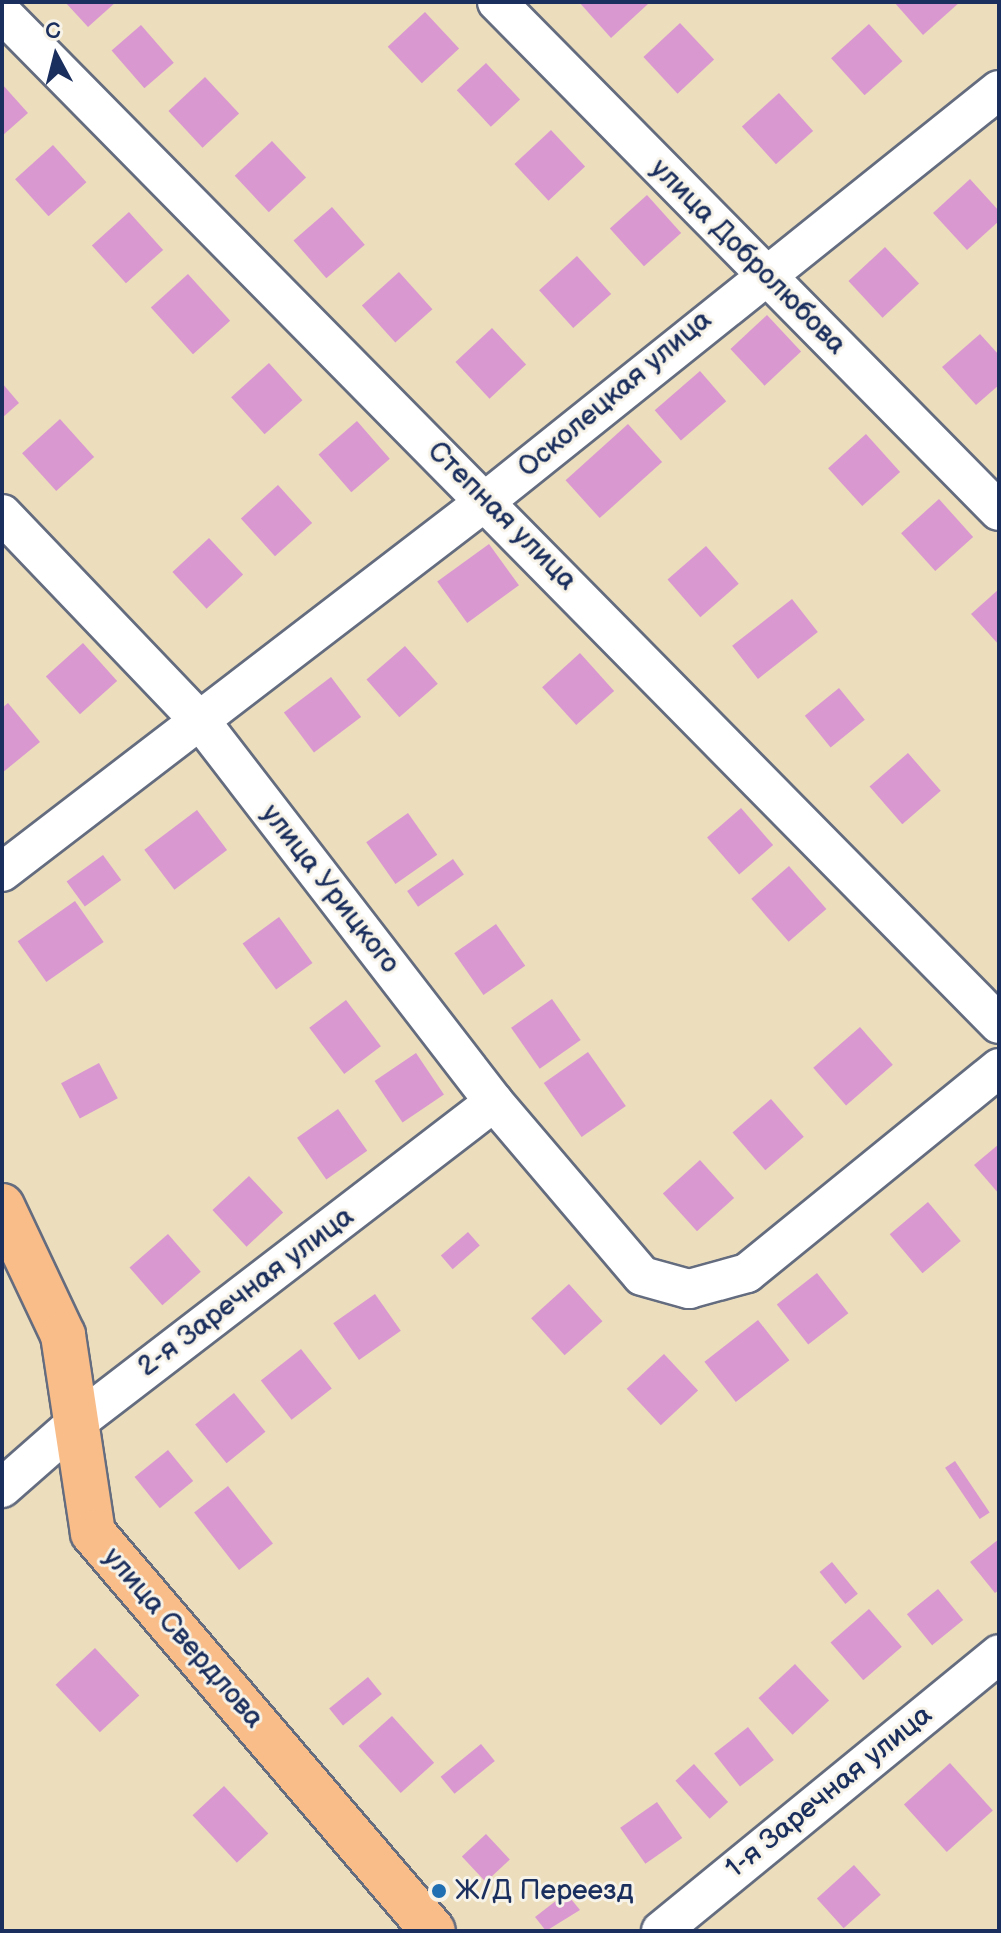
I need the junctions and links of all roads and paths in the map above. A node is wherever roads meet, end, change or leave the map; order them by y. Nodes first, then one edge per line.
1 (497, 2) edge
2 (2, 13) edge
3 (999, 90) edge
4 (763, 272) junction
5 (487, 500) junction
6 (999, 511) edge
7 (2, 514) edge
8 (202, 723) junction
9 (2, 872) edge
10 (999, 1024) edge
11 (999, 1068) edge
12 (494, 1102) junction
13 (2, 1206) edge
14 (76, 1423) junction
15 (2, 1488) edge
16 (999, 1654) edge
17 (433, 1931) edge
18 (661, 1931) edge

1 - 4 street, улица Добролюбова
2 - 5 street, Степная улица
3 - 4 street, Осколецкая улица
4 - 5 street, Осколецкая улица
4 - 6 street, улица Добролюбова
5 - 8 street, Осколецкая улица
5 - 10 street, Степная улица
7 - 8 street, улица Урицкого
8 - 9 street, Осколецкая улица
8 - 12 street, улица Урицкого
11 - 12 street, улица Урицкого
12 - 14 street, 2-я Заречная улица
13 - 14 main road, улица Свердлова
14 - 15 street, 2-я Заречная улица
14 - 17 main road, улица Свердлова
16 - 18 street, 1-я Заречная улица

